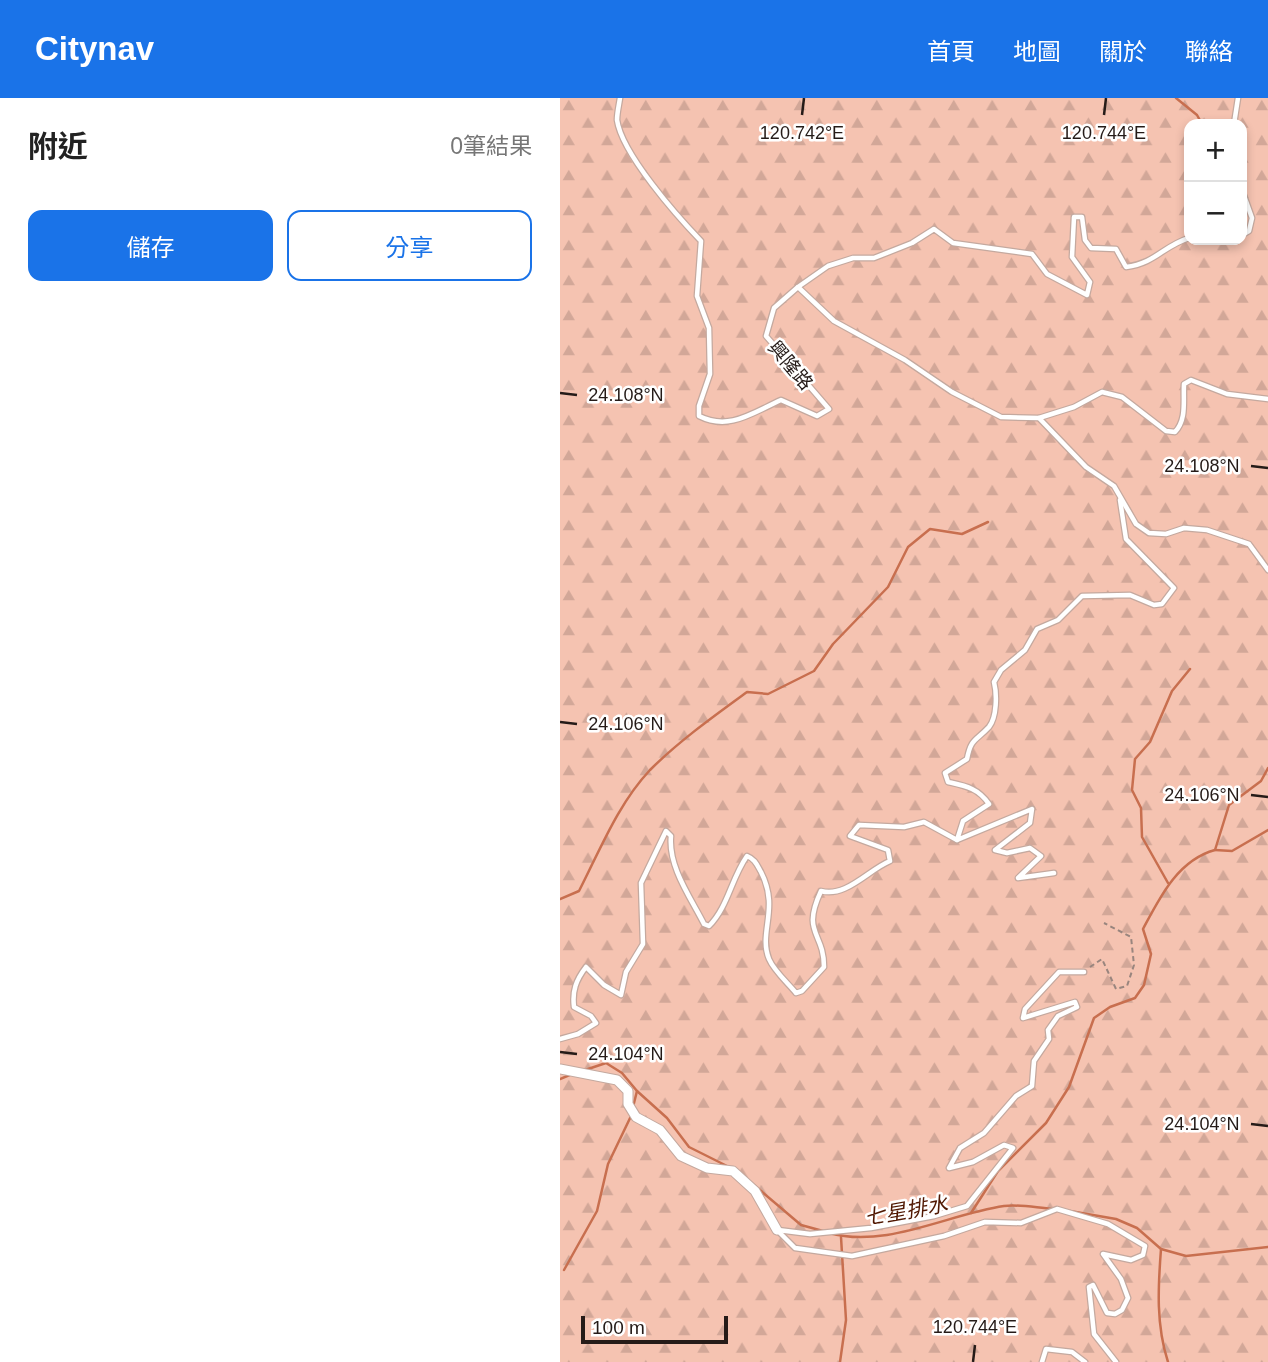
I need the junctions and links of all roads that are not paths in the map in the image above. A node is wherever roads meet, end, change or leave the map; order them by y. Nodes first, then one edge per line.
1 (620, 98) edge
2 (1238, 98) edge
3 (1235, 119) edge
4 (1247, 204) edge
5 (1247, 232) edge
6 (1184, 239) edge
7 (798, 287) junction
8 (1268, 399) edge
9 (1039, 418) junction
10 (1120, 496) junction
11 (1268, 570) edge
12 (957, 840) junction
13 (1054, 873) dead end
14 (1084, 972) road end
15 (560, 1039) edge
16 (560, 1069) edge
17 (777, 1230) junction
18 (1042, 1362) edge
19 (1085, 1362) edge
20 (1116, 1362) edge

1 - 7 lane, 興隆路
2 - 3 lane
4 - 5 lane
6 - 7 lane
7 - 9 lane
8 - 9 lane
9 - 10 lane
10 - 11 lane
10 - 12 lane
12 - 13 lane
12 - 15 lane
14 - 17 lane
16 - 17 street
17 - 20 lane
18 - 19 lane

